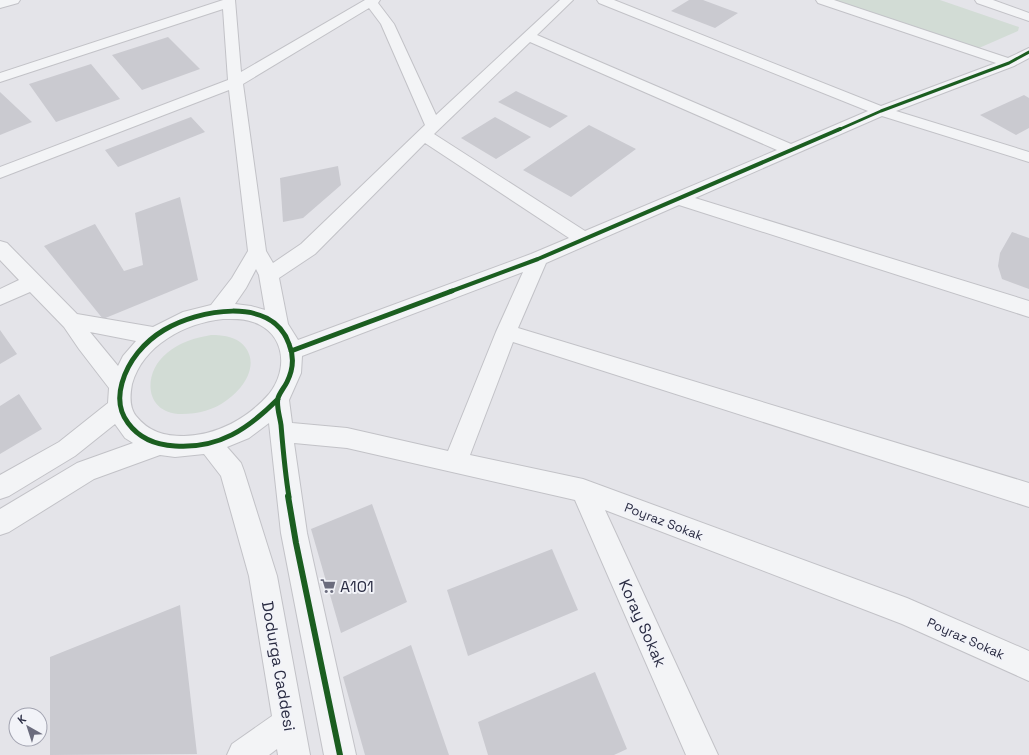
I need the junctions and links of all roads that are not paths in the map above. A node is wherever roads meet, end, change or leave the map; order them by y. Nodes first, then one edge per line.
1 (14, 0) edge
2 (567, 0) edge
3 (603, 0) edge
4 (822, 0) edge
5 (981, 0) edge
6 (373, 1) edge
7 (229, 2) edge
8 (0, 4) edge
9 (1029, 17) edge
10 (528, 36) junction
11 (1027, 54) edge
12 (1009, 62) junction
13 (0, 78) edge
14 (235, 82) junction
15 (881, 111) junction
16 (429, 130) junction
17 (792, 150) junction
18 (1029, 157) edge
19 (0, 173) edge
20 (678, 198) junction
21 (584, 239) junction
22 (0, 248) edge
23 (258, 251) junction
24 (538, 259) junction
25 (269, 275) junction
26 (32, 282) junction
27 (0, 298) edge
28 (1029, 309) edge
29 (218, 311) junction
30 (71, 321) junction
31 (278, 326) junction
32 (506, 332) junction
33 (157, 336) junction
34 (290, 351) junction
35 (121, 396) junction
36 (278, 399) junction
37 (282, 432) junction
38 (209, 443) junction
39 (158, 445) junction
40 (455, 463) junction
41 (0, 488) edge
42 (583, 490) junction
43 (1029, 495) edge
44 (0, 523) edge
45 (1029, 666) edge
46 (289, 722) junction
47 (243, 755) edge
48 (294, 755) edge
49 (340, 755) edge
50 (702, 755) edge

1 - 8 street
2 - 10 street
3 - 15 street
4 - 12 street
5 - 9 street
6 - 14 street
6 - 16 street
7 - 13 street
7 - 14 street
10 - 16 street
10 - 17 street
11 - 12 street
12 - 15 street
14 - 19 street
14 - 23 street
15 - 17 street
15 - 18 street
16 - 21 street
16 - 25 street
17 - 20 street
20 - 21 street
20 - 28 street
21 - 24 street
22 - 26 street
23 - 25 street
23 - 29 street
24 - 32 street
24 - 34 street
25 - 31 street
26 - 27 street
26 - 30 street
29 - 31 street
29 - 33 street
30 - 33 street
30 - 35 street
31 - 34 street
32 - 40 street
32 - 43 street
33 - 35 street
34 - 36 street
35 - 39 street
35 - 41 street
36 - 37 street
36 - 38 street
37 - 40 street, Poyraz Sokak
37 - 49 street
38 - 39 street
38 - 46 street, Dodurga Caddesi
39 - 44 street
40 - 42 street, Poyraz Sokak
42 - 45 street, Poyraz Sokak
42 - 50 street, Koray Sokak
46 - 47 street
46 - 48 street, Dodurga Caddesi

